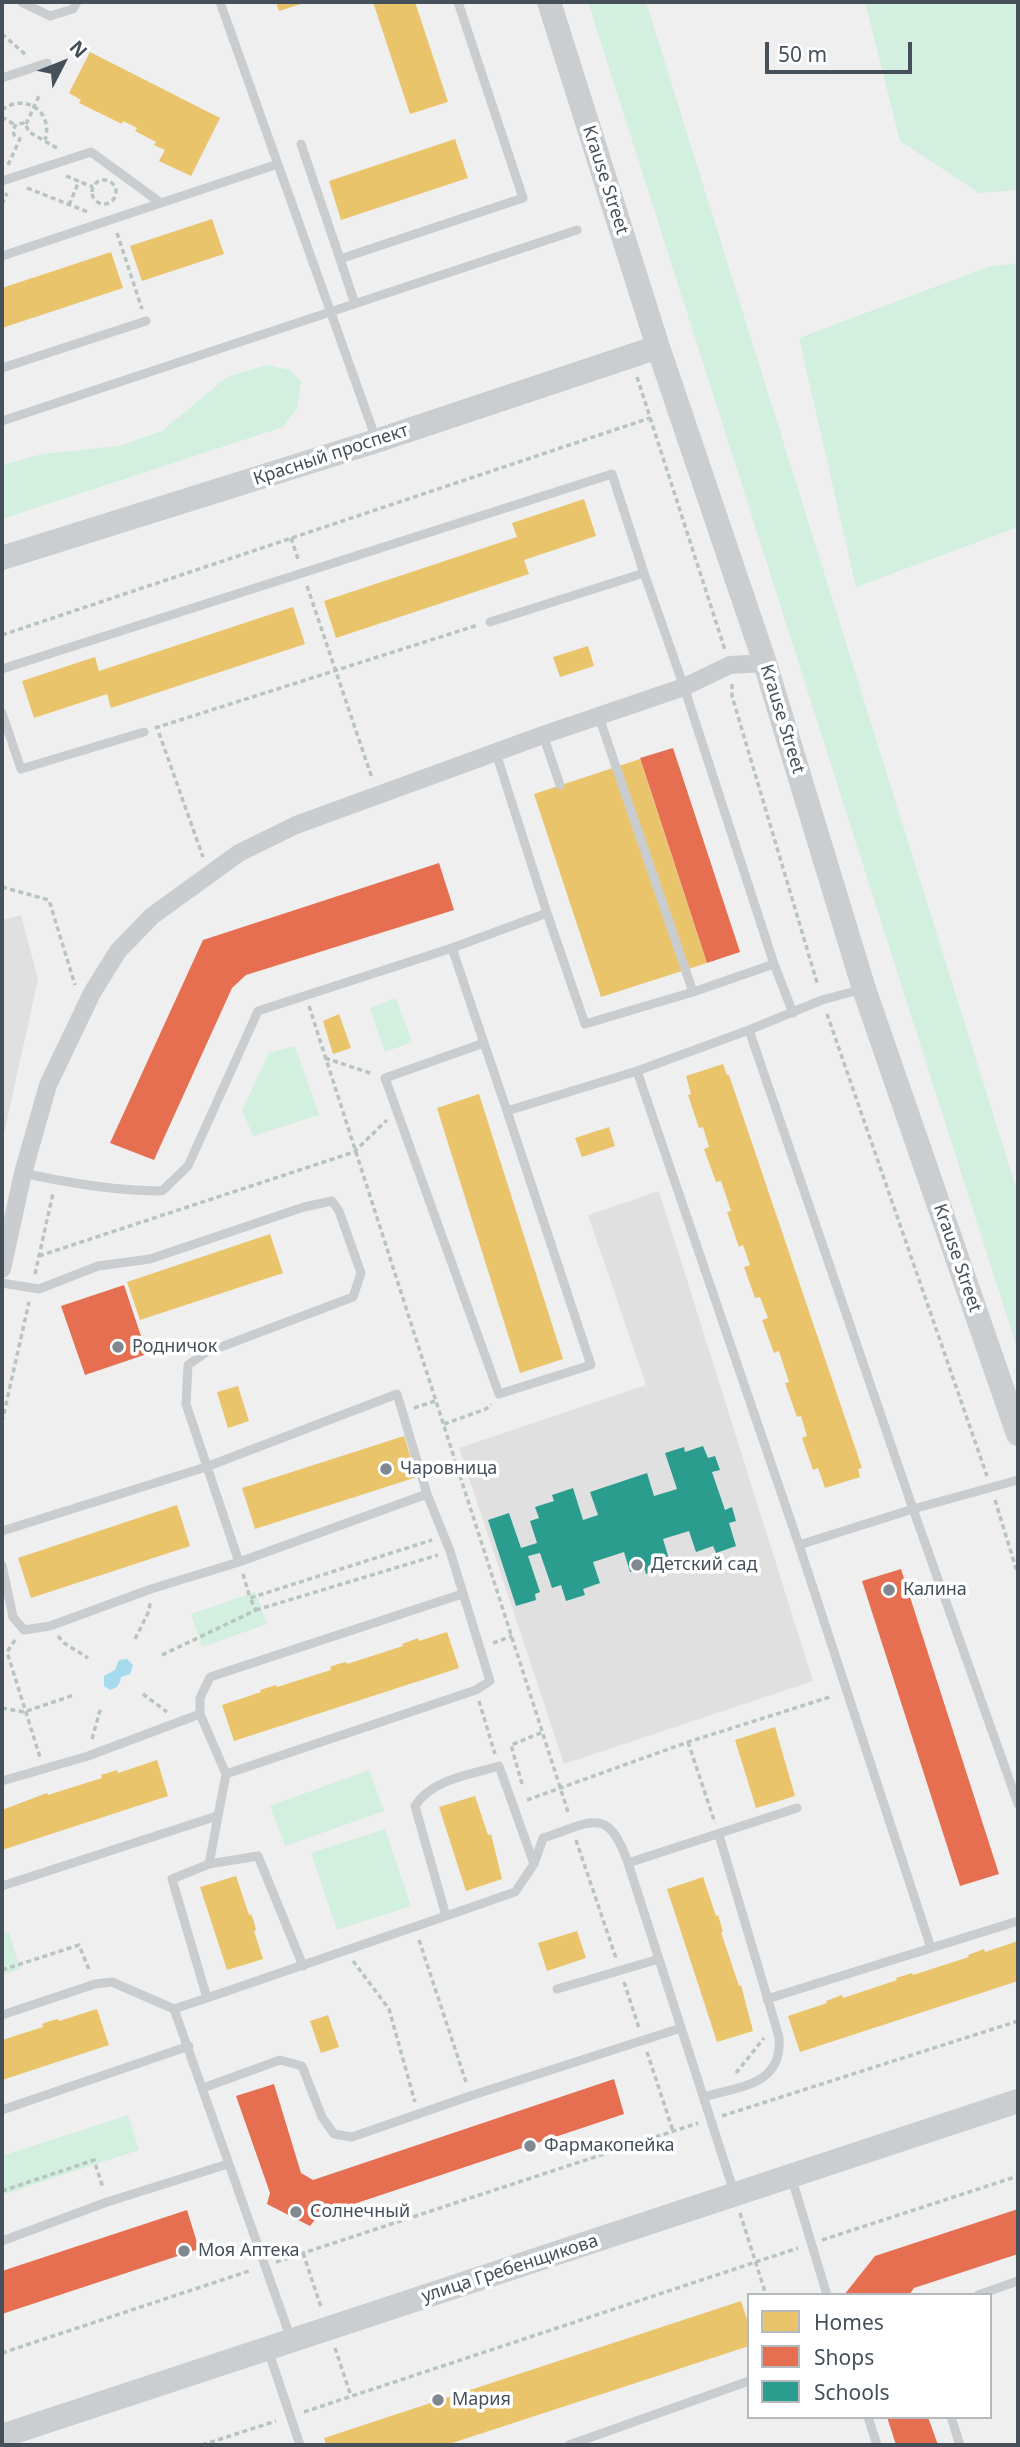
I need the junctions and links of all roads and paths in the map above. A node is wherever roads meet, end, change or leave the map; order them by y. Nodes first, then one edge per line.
1 (21, 2) edge
2 (77, 2) edge
3 (220, 2) edge
4 (458, 2) edge
5 (549, 2) edge
6 (2, 34) edge
7 (47, 63) dead end
8 (33, 67) junction
9 (2, 78) edge
10 (39, 96) dead end
11 (34, 106) junction
12 (2, 110) edge
13 (2, 117) edge
14 (26, 124) junction
15 (16, 125) junction
16 (45, 141) junction
17 (301, 144) dead end
18 (75, 157) junction
19 (278, 164) junction
20 (45, 167) junction
21 (2, 179) edge
22 (79, 181) junction
23 (23, 186) dead end
24 (93, 187) junction
25 (161, 203) junction
26 (68, 205) junction
27 (110, 220) junction
28 (577, 230) dead end
29 (2, 256) edge
30 (340, 259) junction
31 (355, 304) junction
32 (331, 312) junction
33 (146, 321) joint
34 (658, 347) junction
35 (2, 368) edge
36 (650, 418) dead end
37 (2, 421) edge
38 (376, 441) junction
39 (291, 538) junction
40 (2, 558) edge
41 (303, 573) junction
42 (644, 573) junction
43 (490, 622) joint
44 (2, 635) edge
45 (765, 663) junction
46 (2, 669) edge
47 (335, 671) junction
48 (684, 687) junction
49 (2, 713) edge
50 (599, 717) junction
51 (157, 727) junction
52 (144, 732) joint
53 (543, 735) junction
54 (496, 753) junction
55 (560, 785) dead end
56 (377, 796) junction
57 (209, 875) junction
58 (2, 887) edge
59 (547, 913) junction
60 (452, 948) junction
61 (774, 964) junction
62 (864, 989) junction
63 (693, 992) junction
64 (305, 994) junction
65 (822, 1000) junction
66 (83, 1011) junction
67 (793, 1013) junction
68 (749, 1030) junction
69 (484, 1043) junction
70 (325, 1058) junction
71 (637, 1071) junction
72 (385, 1078) junction
73 (396, 1111) junction
74 (507, 1111) junction
75 (354, 1152) junction
76 (23, 1173) junction
77 (39, 1256) dead end
78 (2, 1269) edge
79 (2, 1283) edge
80 (499, 1394) junction
81 (435, 1401) junction
82 (402, 1412) junction
83 (444, 1424) junction
84 (1018, 1434) edge
85 (205, 1467) junction
86 (1018, 1480) edge
87 (991, 1488) junction
88 (427, 1494) junction
89 (913, 1509) junction
90 (2, 1531) edge
91 (444, 1536) junction
92 (799, 1545) junction
93 (450, 1551) junction
94 (239, 1562) junction
95 (2, 1565) edge
96 (1018, 1575) edge
97 (151, 1589) junction
98 (462, 1594) junction
99 (250, 1598) junction
100 (256, 1610) junction
101 (50, 1626) junction
102 (24, 1629) junction
103 (512, 1636) junction
104 (135, 1639) dead end
105 (481, 1647) junction
106 (7, 1652) junction
107 (162, 1655) dead end
108 (2, 1658) edge
109 (88, 1658) dead end
110 (476, 1690) junction
111 (847, 1691) junction
112 (143, 1694) dead end
113 (74, 1695) dead end
114 (101, 1707) dead end
115 (2, 1708) edge
116 (24, 1712) junction
117 (200, 1714) junction
118 (180, 1721) junction
119 (543, 1732) junction
120 (688, 1742) junction
121 (88, 1756) junction
122 (499, 1766) junction
123 (45, 1769) junction
124 (226, 1774) junction
125 (2, 1781) edge
126 (561, 1788) junction
127 (1018, 1804) edge
128 (797, 1808) dead end
129 (217, 1815) junction
130 (572, 1828) junction
131 (719, 1835) junction
132 (628, 1863) junction
133 (209, 1864) junction
134 (534, 1864) junction
135 (2, 1886) edge
136 (446, 1916) junction
137 (1018, 1921) edge
138 (415, 1928) junction
139 (931, 1948) junction
140 (346, 1950) junction
141 (659, 1959) junction
142 (303, 1966) junction
143 (2, 1970) edge
144 (620, 1971) junction
145 (95, 1984) junction
146 (557, 1990) dead end
147 (207, 1998) junction
148 (767, 1999) junction
149 (174, 2009) junction
150 (2, 2015) edge
151 (1018, 2021) edge
152 (775, 2025) junction
153 (681, 2028) junction
154 (643, 2040) junction
155 (189, 2046) junction
156 (203, 2088) junction
157 (722, 2091) junction
158 (470, 2096) junction
159 (704, 2097) junction
160 (1018, 2101) edge
161 (2, 2110) edge
162 (419, 2113) junction
163 (712, 2119) junction
164 (673, 2131) junction
165 (228, 2164) junction
166 (791, 2176) junction
167 (1018, 2176) edge
168 (2, 2191) edge
169 (735, 2195) junction
170 (107, 2202) junction
171 (2, 2241) edge
172 (811, 2243) junction
173 (755, 2262) junction
174 (264, 2266) junction
175 (1018, 2281) edge
176 (765, 2293) edge
177 (826, 2293) edge
178 (984, 2293) edge
179 (291, 2341) junction
180 (268, 2349) junction
181 (2, 2353) edge
182 (747, 2382) edge
183 (290, 2416) junction
184 (868, 2419) edge
185 (952, 2419) edge
186 (2, 2436) edge
187 (202, 2445) edge
188 (300, 2445) edge
189 (569, 2445) edge
190 (877, 2445) edge
191 (960, 2445) edge

1 - 2 lane
3 - 19 lane
4 - 30 lane
5 - 34 street, Krause Street
6 - 8 path
7 - 8 lane
8 - 9 lane
10 - 11 path
11 - 12 path
11 - 14 path
11 - 16 path
13 - 15 path
14 - 15 path
14 - 16 path
15 - 21 path
16 - 18 path
17 - 30 lane
18 - 20 lane
18 - 25 lane
19 - 25 lane
19 - 32 lane
20 - 21 lane
20 - 22 path
22 - 24 path
22 - 26 path
23 - 26 path
24 - 24 path
25 - 27 lane
26 - 27 path
27 - 29 lane
27 - 33 path
28 - 31 lane
30 - 31 lane
31 - 32 lane
32 - 37 lane
32 - 38 lane
33 - 35 lane
34 - 38 street, Красный проспект
34 - 45 street, Krause Street
36 - 39 path
38 - 40 street, Красный проспект
39 - 41 path
39 - 44 path
41 - 42 lane
41 - 46 lane
41 - 47 path
42 - 43 lane
42 - 48 lane
43 - 47 path
45 - 48 street
45 - 62 street, Krause Street
47 - 51 path
47 - 56 path
48 - 50 street
48 - 61 lane
49 - 52 lane
50 - 53 street
50 - 63 lane
51 - 52 path
51 - 57 path
53 - 54 street
53 - 55 lane
54 - 56 street
54 - 59 lane
56 - 57 street
57 - 66 street
58 - 66 path
59 - 60 lane
59 - 63 lane
60 - 64 lane
60 - 69 lane
61 - 63 lane
61 - 67 lane
62 - 65 lane
62 - 84 street, Krause Street
64 - 70 path
64 - 76 lane
65 - 67 lane
65 - 87 path
66 - 76 street
67 - 68 lane
68 - 71 lane
68 - 89 lane
69 - 72 lane
69 - 74 lane
70 - 72 path
70 - 75 path
71 - 74 lane
71 - 92 lane
72 - 73 lane
73 - 75 path
73 - 80 lane
74 - 80 lane
75 - 77 path
75 - 81 path
76 - 78 street
79 - 85 lane
80 - 83 path
81 - 82 path
81 - 83 path
82 - 85 lane
82 - 88 lane
83 - 103 path
85 - 90 lane
85 - 94 lane
86 - 87 lane
87 - 89 lane
87 - 96 path
88 - 91 lane
88 - 94 lane
89 - 92 lane
89 - 127 lane
91 - 93 lane
91 - 99 path
92 - 111 lane
93 - 98 lane
93 - 100 path
94 - 97 lane
94 - 99 path
95 - 102 lane
97 - 101 lane
97 - 104 path
98 - 105 lane
98 - 117 lane
99 - 100 path
100 - 107 path
101 - 102 lane
101 - 109 path
102 - 106 path
103 - 105 path
103 - 119 path
105 - 110 lane
106 - 108 path
106 - 116 path
110 - 122 path
110 - 124 lane
111 - 120 path
111 - 139 lane
112 - 118 path
113 - 116 path
114 - 121 path
115 - 116 path
116 - 123 path
117 - 118 lane
117 - 124 lane
118 - 121 lane
119 - 126 path
119 - 126 path
120 - 126 path
120 - 131 path
121 - 123 lane
122 - 134 lane
122 - 136 lane
123 - 125 lane
124 - 129 lane
126 - 130 path
128 - 131 lane
129 - 133 lane
129 - 135 lane
130 - 132 lane
130 - 134 lane
130 - 144 path
131 - 132 lane
131 - 148 lane
132 - 141 lane
133 - 142 lane
133 - 147 lane
134 - 136 lane
136 - 138 lane
137 - 139 lane
138 - 140 lane
138 - 158 path
139 - 148 lane
140 - 142 lane
140 - 162 path
141 - 144 lane
141 - 153 lane
142 - 147 lane
143 - 145 path
144 - 146 lane
144 - 154 path
145 - 149 lane
145 - 150 lane
147 - 149 lane
148 - 152 lane
149 - 155 lane
151 - 163 path
152 - 157 path
152 - 157 lane
153 - 154 lane
153 - 159 lane
154 - 158 lane
154 - 164 path
155 - 156 lane
155 - 161 lane
156 - 162 lane
156 - 165 lane
157 - 159 lane
158 - 162 lane
159 - 163 lane
160 - 166 street, улица Гребенщикова
163 - 164 path
163 - 169 lane
164 - 174 path
165 - 170 lane
165 - 174 lane
166 - 169 street, улица Гребенщикова
166 - 172 lane
167 - 172 path
168 - 170 path
169 - 173 path
169 - 179 street, улица Гребенщикова
170 - 171 lane
172 - 173 path
172 - 177 lane
173 - 176 path
173 - 183 path
174 - 179 lane
174 - 181 path
175 - 178 lane
179 - 180 street, улица Гребенщикова
180 - 183 lane
180 - 186 street, улица Гребенщикова
182 - 189 lane
183 - 187 path
183 - 188 lane
184 - 190 lane
185 - 191 lane

